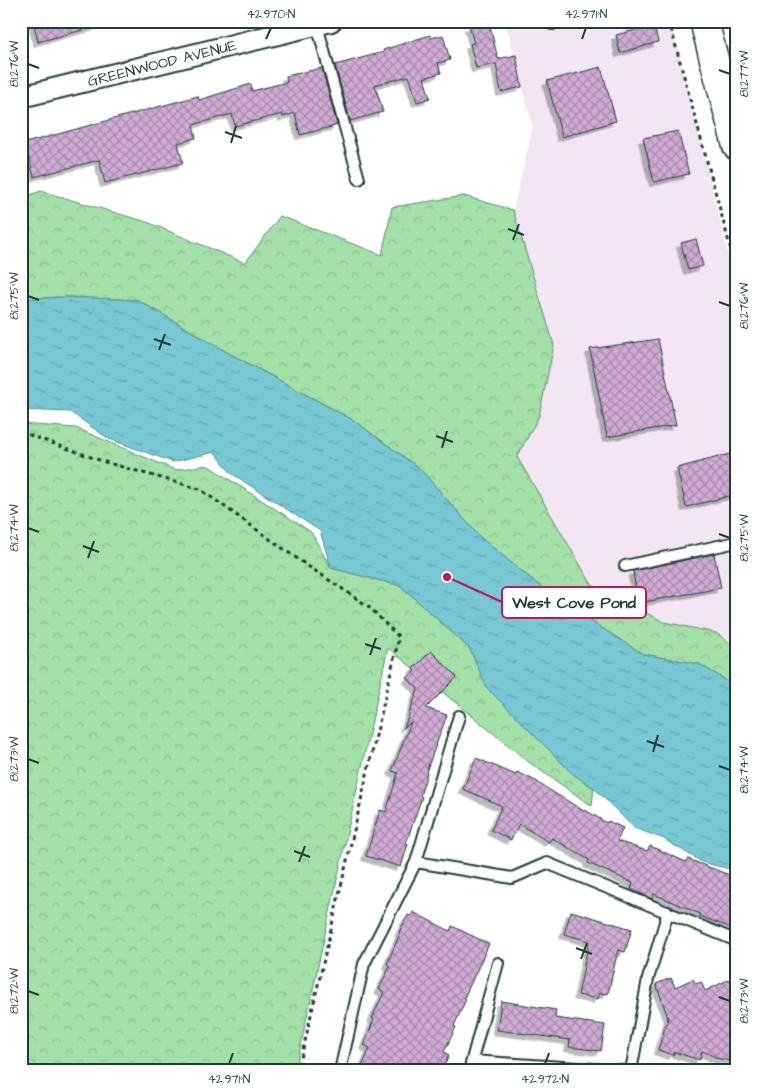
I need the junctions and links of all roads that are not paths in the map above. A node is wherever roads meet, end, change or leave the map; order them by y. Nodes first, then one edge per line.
1 (551, 21) edge
2 (562, 21) edge
3 (704, 21) edge
4 (324, 23) edge
5 (21, 97) edge
6 (736, 139) edge
7 (359, 179) dead end
8 (737, 542) edge
9 (625, 566) dead end
10 (459, 716) dead end
11 (416, 862) junction
12 (668, 912) junction
13 (737, 940) edge
14 (498, 963) dead end
15 (471, 1066) edge
16 (340, 1071) edge
17 (624, 1071) edge
18 (631, 1071) edge

1 - 2 lane
3 - 6 main road
4 - 5 street, GREENWOOD AVENUE
4 - 7 lane
8 - 9 lane
10 - 11 lane
11 - 12 lane
11 - 16 lane
12 - 13 lane
12 - 18 lane
14 - 15 lane
15 - 17 lane

